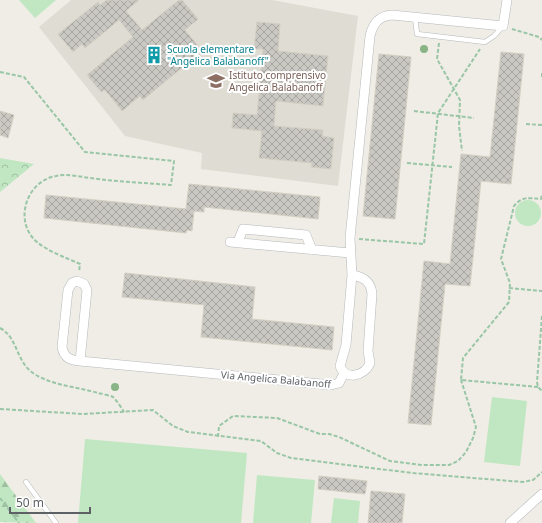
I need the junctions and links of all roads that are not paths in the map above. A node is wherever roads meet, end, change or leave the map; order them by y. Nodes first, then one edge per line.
1 (506, 0) edge
2 (415, 17) junction
3 (503, 26) junction
4 (312, 250) junction
5 (350, 253) junction
6 (352, 275) junction
7 (80, 361) junction
8 (344, 373) junction
9 (26, 482) dead end
10 (542, 494) edge
11 (56, 523) edge
12 (510, 523) edge

1 - 3 street
2 - 3 street, Via Angelica Balabanoff
2 - 3 lane
2 - 5 street, Via Angelica Balabanoff
4 - 4 street
4 - 5 street
5 - 6 street, Via Angelica Balabanoff
6 - 8 street, Via Angelica Balabanoff
6 - 8 street
7 - 7 street, Via Angelica Balabanoff
7 - 8 street, Via Angelica Balabanoff
9 - 11 lane
10 - 12 street

